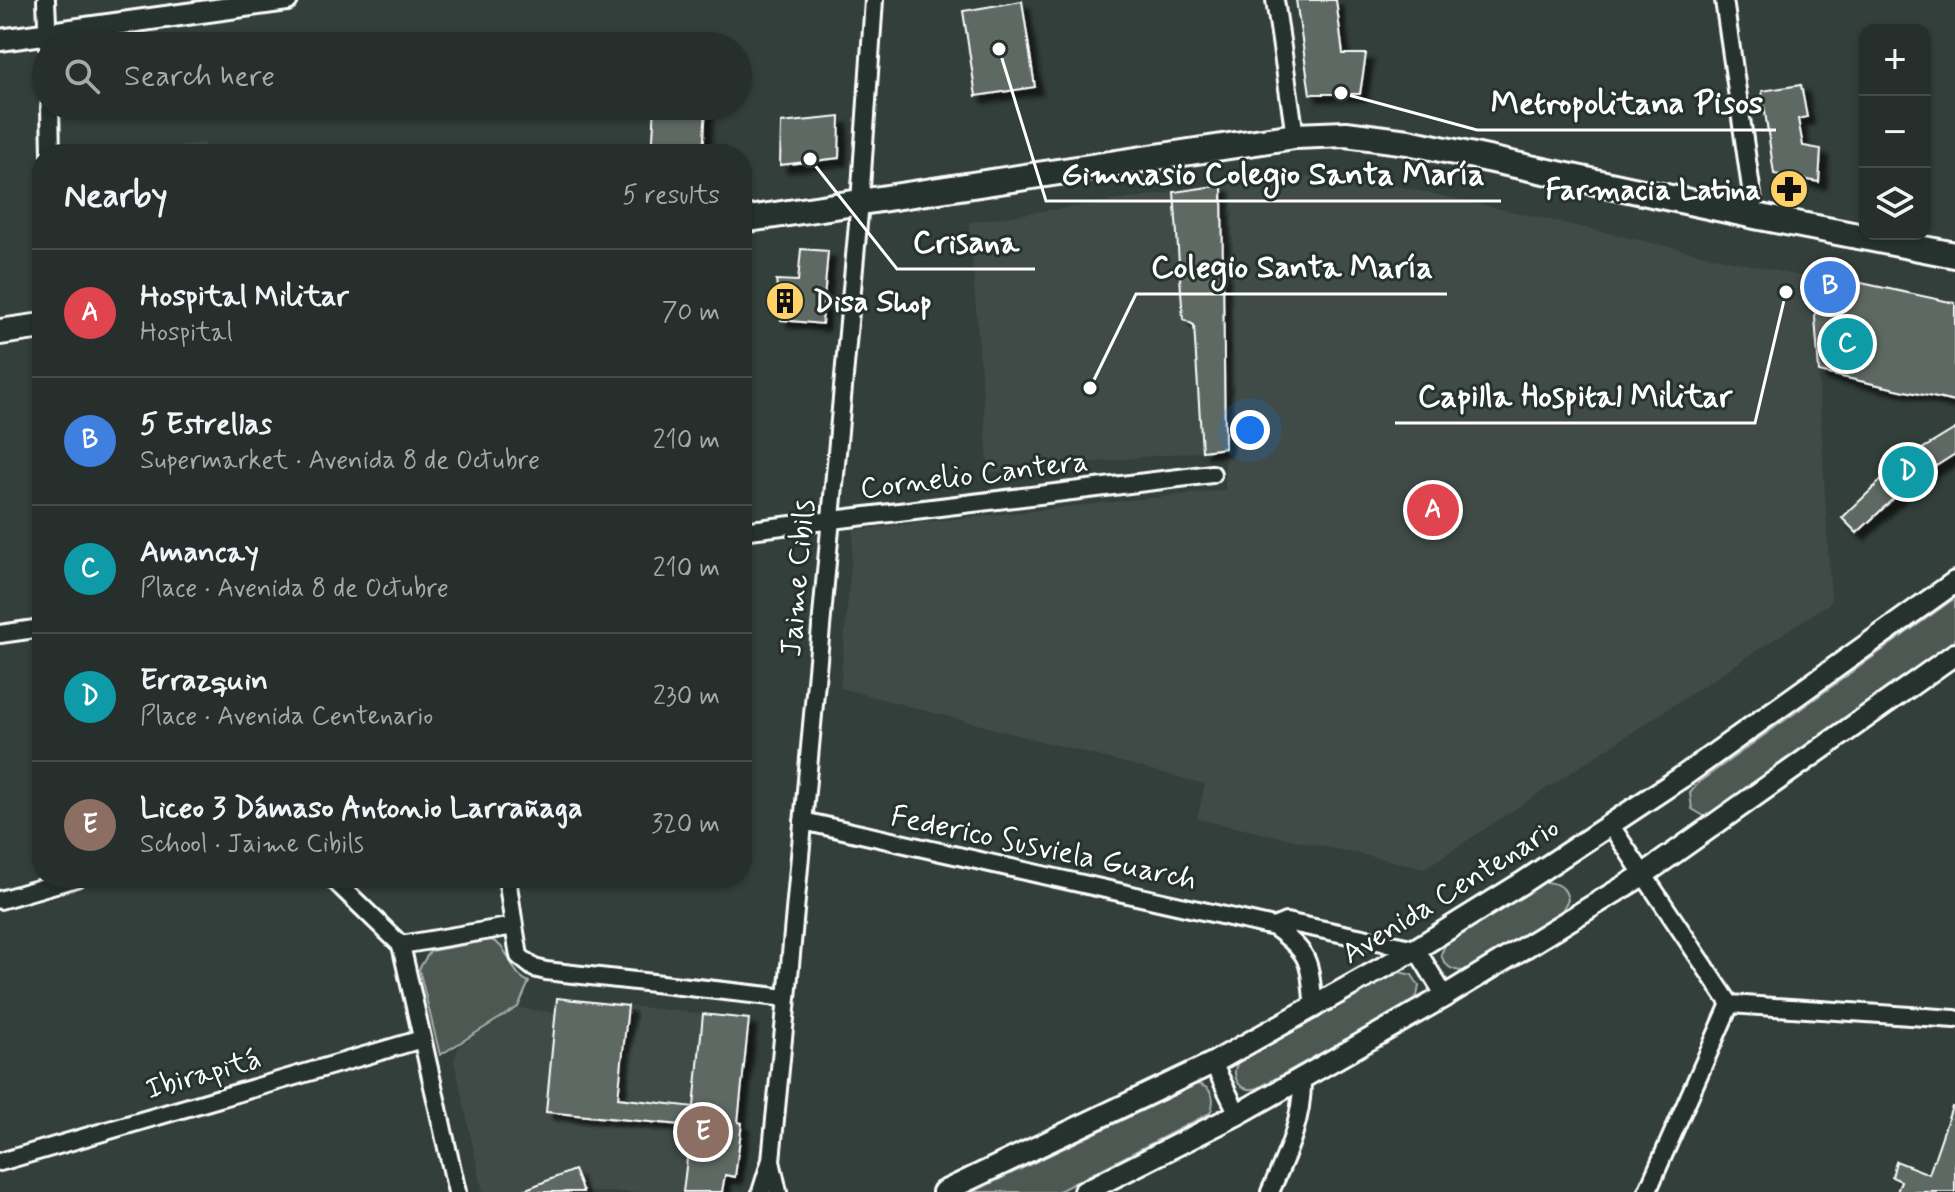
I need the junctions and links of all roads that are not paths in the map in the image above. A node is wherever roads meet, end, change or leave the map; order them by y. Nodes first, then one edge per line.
1 (46, 0) edge
2 (287, 0) edge
3 (874, 0) edge
4 (1275, 0) edge
5 (1724, 0) edge
6 (48, 32) edge
7 (96, 32) edge
8 (0, 40) edge
9 (32, 40) edge
10 (50, 120) edge
11 (1295, 136) junction
12 (51, 144) edge
13 (860, 202) junction
14 (1755, 216) junction
15 (752, 218) edge
16 (1955, 255) edge
17 (32, 327) edge
18 (0, 332) edge
19 (1212, 474) dead end
20 (831, 519) junction
21 (752, 530) edge
22 (1955, 582) edge
23 (32, 629) edge
24 (0, 634) edge
25 (1955, 654) edge
26 (803, 821) junction
27 (1611, 826) junction
28 (1643, 875) junction
29 (41, 888) edge
30 (342, 888) edge
31 (508, 888) edge
32 (0, 900) edge
33 (514, 926) junction
34 (1274, 927) junction
35 (401, 945) junction
36 (1416, 949) junction
37 (1445, 996) junction
38 (787, 998) junction
39 (1730, 1004) junction
40 (1314, 1009) junction
41 (1955, 1019) edge
42 (422, 1039) junction
43 (1213, 1063) junction
44 (1302, 1078) junction
45 (1238, 1114) junction
46 (771, 1160) junction
47 (0, 1162) edge
48 (457, 1192) edge
49 (761, 1192) edge
50 (778, 1192) edge
51 (943, 1192) edge
52 (1084, 1192) edge
53 (1270, 1192) edge
54 (1647, 1192) edge

1 - 6 street
2 - 7 street
3 - 13 street, Jaime Cibils
4 - 11 street
5 - 14 street
8 - 9 street
10 - 12 street
11 - 13 main road
11 - 14 main road
13 - 15 main road
13 - 20 street, Jaime Cibils
14 - 16 main road
17 - 18 main road
19 - 20 street, Cornelio Cantera
20 - 21 street, Cornelio Cantera
20 - 26 street, Jaime Cibils
22 - 27 street, Avenida Centenario
23 - 24 street
25 - 28 street
26 - 34 street, Federico Susviela Guarch
26 - 38 street, Jaime Cibils
27 - 28 street
27 - 36 street, Avenida Centenario
28 - 37 street
28 - 39 street
29 - 32 street
30 - 35 street
31 - 33 street
33 - 35 street
33 - 38 street
34 - 36 street, Federico Susviela Guarch
34 - 40 street
35 - 42 street
36 - 37 street
36 - 40 street, Avenida Centenario
37 - 44 street
38 - 46 street, Jaime Cibils
39 - 41 street
39 - 54 street
40 - 43 street, Avenida Centenario
42 - 47 street, Ibirapitá
42 - 48 street
43 - 45 street
43 - 51 street, Avenida Centenario
44 - 45 street
44 - 53 street
45 - 52 street
46 - 49 street, Jaime Cibils
46 - 50 street, Jaime Cibils

